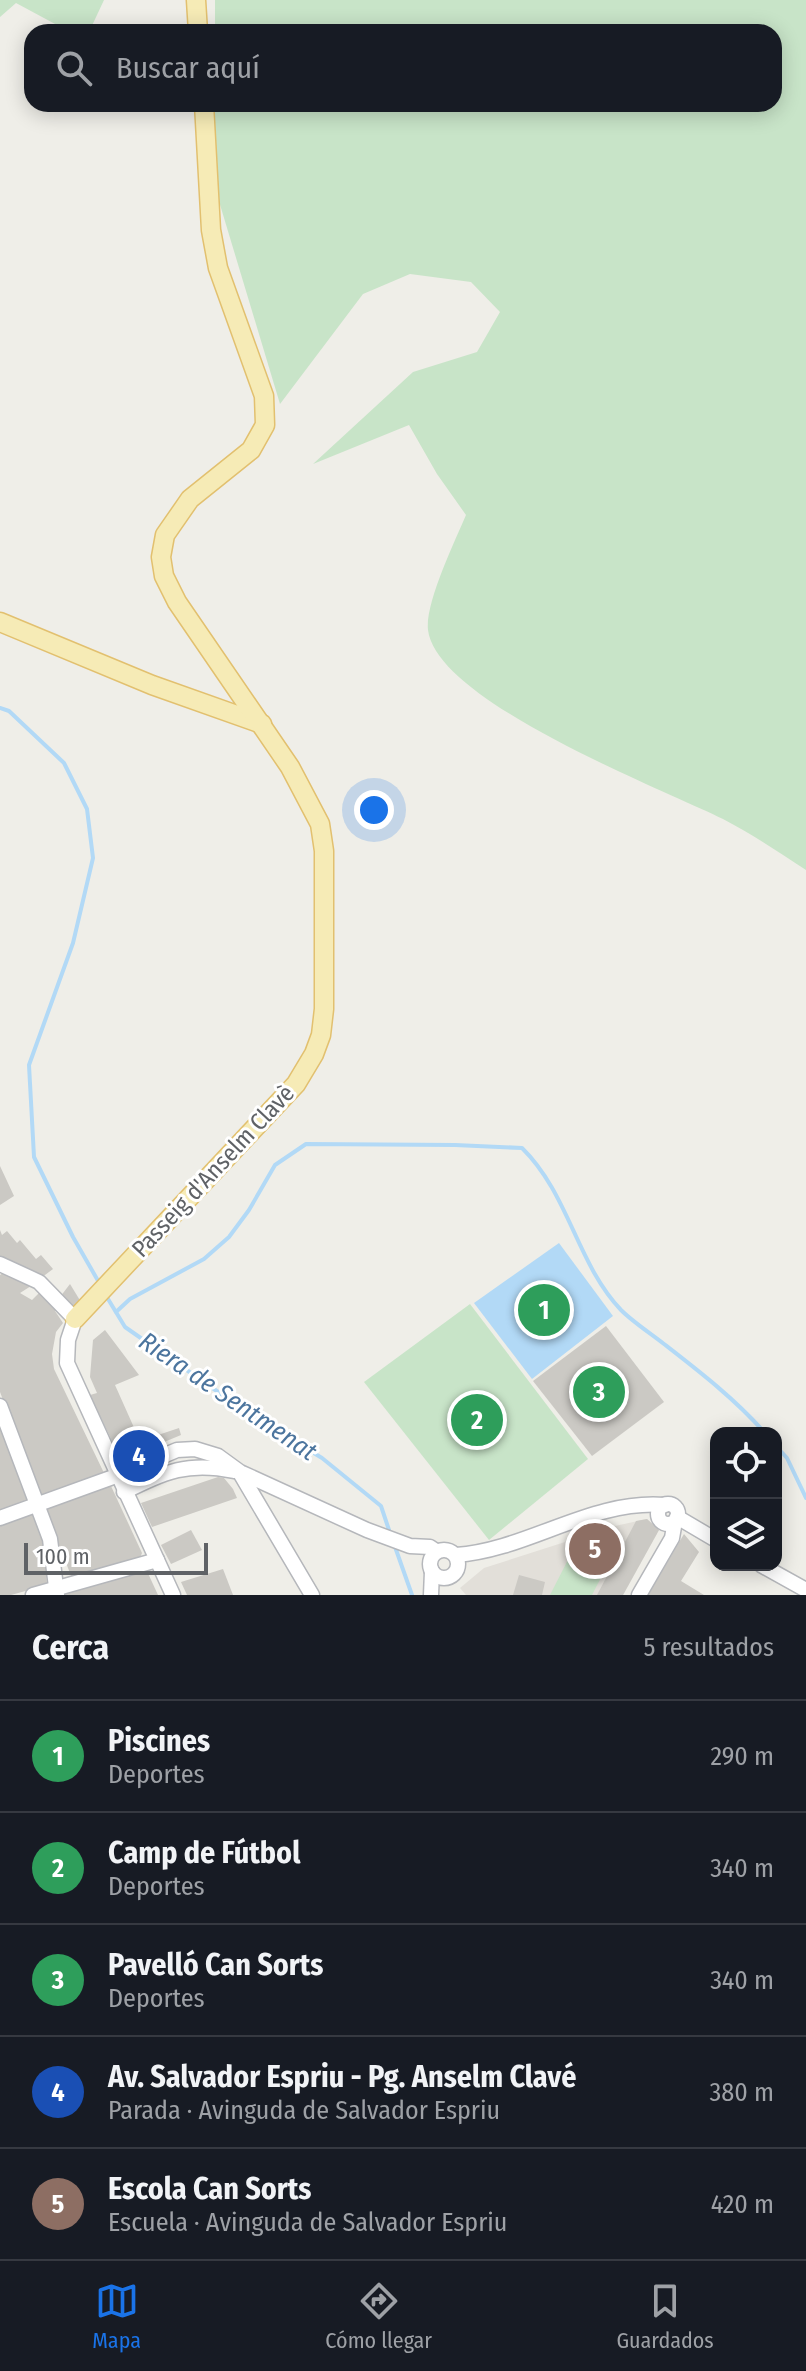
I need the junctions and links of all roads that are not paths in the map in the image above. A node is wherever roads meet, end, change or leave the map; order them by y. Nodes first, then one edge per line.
1 (196, 0) edge
2 (198, 24) edge
3 (204, 112) edge
4 (0, 622) edge
5 (262, 724) junction
6 (0, 1264) edge
7 (75, 1319) junction
8 (0, 1406) edge
9 (195, 1449) junction
10 (195, 1465) junction
11 (240, 1472) junction
12 (116, 1476) junction
13 (124, 1492) junction
14 (283, 1494) junction
15 (38, 1505) junction
16 (0, 1518) edge
17 (676, 1519) junction
18 (270, 1520) junction
19 (710, 1537) edge
20 (482, 1553) junction
21 (456, 1555) junction
22 (157, 1560) junction
23 (433, 1562) junction
24 (770, 1571) edge
25 (456, 1572) junction
26 (801, 1591) edge
27 (57, 1592) edge
28 (33, 1595) edge
29 (173, 1595) edge
30 (312, 1595) edge
31 (431, 1595) edge
32 (639, 1595) edge

1 - 2 main road
3 - 5 main road, Passeig d'Anselm Clavè
4 - 5 main road
5 - 7 main road, Passeig d'Anselm Clavè
6 - 7 street
7 - 12 street
8 - 15 street
9 - 10 street
9 - 11 street
9 - 12 street
10 - 11 street
10 - 13 street
11 - 14 street
11 - 18 street
12 - 13 street
12 - 15 street
13 - 22 street
14 - 18 street
14 - 23 street
15 - 16 street
15 - 27 street
17 - 19 street
17 - 20 street
17 - 32 street
18 - 30 street
20 - 21 street
20 - 25 street
21 - 23 street
21 - 25 street
22 - 27 street
22 - 29 street
23 - 25 street
23 - 31 street
24 - 26 street
27 - 28 street

